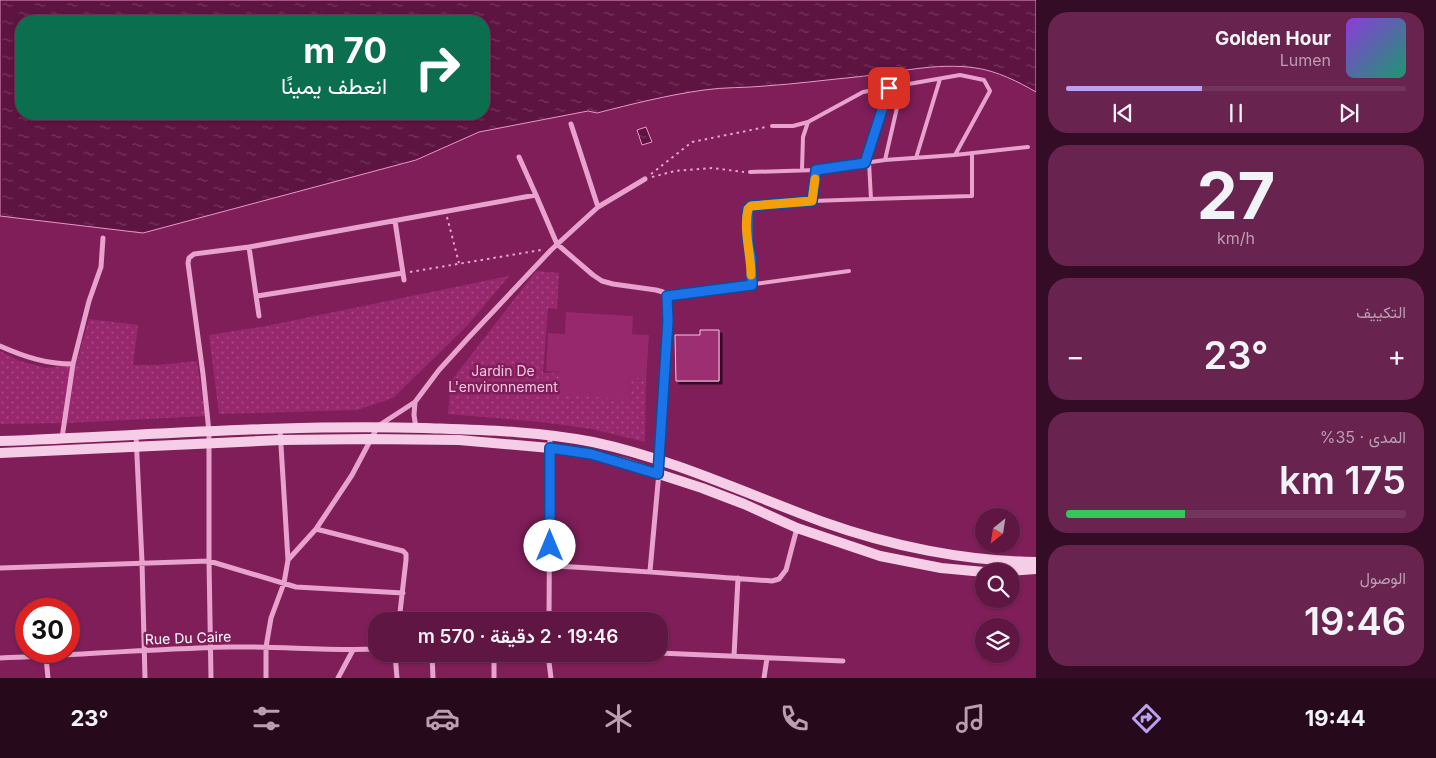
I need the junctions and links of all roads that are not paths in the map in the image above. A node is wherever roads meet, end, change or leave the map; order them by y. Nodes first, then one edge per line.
1 (940, 79) junction
2 (902, 86) junction
3 (889, 88) junction
4 (808, 122) junction
5 (572, 124) dead end
6 (772, 126) road end
7 (1028, 147) dead end
8 (972, 153) junction
9 (955, 155) junction
10 (519, 157) dead end
11 (916, 158) junction
12 (885, 160) junction
13 (867, 163) junction
14 (802, 170) junction
15 (816, 170) junction
16 (750, 172) road end
17 (645, 179) road end
18 (536, 196) junction
19 (872, 199) junction
20 (812, 201) junction
21 (598, 208) junction
22 (395, 221) junction
23 (103, 238) dead end
24 (557, 244) junction
25 (250, 248) junction
26 (849, 271) dead end
27 (403, 273) junction
28 (404, 280) dead end
29 (752, 285) junction
30 (257, 296) junction
31 (667, 296) junction
32 (259, 316) dead end
33 (0, 346) edge
34 (74, 364) junction
35 (415, 402) junction
36 (378, 426) junction
37 (416, 428) junction
38 (280, 429) junction
39 (209, 432) junction
40 (136, 435) junction
41 (550, 436) junction
42 (62, 439) junction
43 (370, 439) junction
44 (281, 440) junction
45 (0, 441) edge
46 (208, 445) junction
47 (137, 448) junction
48 (550, 448) junction
49 (0, 453) edge
50 (660, 460) junction
51 (658, 474) junction
52 (797, 528) junction
53 (316, 529) junction
54 (288, 560) junction
55 (209, 561) junction
56 (142, 562) junction
57 (1036, 562) edge
58 (550, 566) junction
59 (0, 568) edge
60 (1036, 569) edge
61 (1020, 570) edge
62 (650, 571) junction
63 (975, 571) edge
64 (738, 578) junction
65 (284, 583) junction
66 (403, 593) junction
67 (400, 612) edge
68 (549, 612) edge
69 (266, 647) junction
70 (210, 648) junction
71 (368, 649) edge
72 (145, 650) junction
73 (353, 650) junction
74 (668, 654) edge
75 (80, 655) edge
76 (734, 656) junction
77 (0, 658) edge
78 (15, 658) edge
79 (767, 658) junction
80 (843, 661) dead end
81 (396, 662) edge
82 (432, 662) edge
83 (494, 662) edge
84 (549, 662) edge
85 (47, 663) edge
86 (48, 678) edge
87 (145, 678) edge
88 (211, 678) edge
89 (266, 678) edge
90 (338, 678) edge
91 (397, 678) edge
92 (432, 678) edge
93 (494, 678) edge
94 (551, 678) edge
95 (764, 678) edge

1 - 2 lane
1 - 9 lane
1 - 11 lane
2 - 3 lane
2 - 12 lane
3 - 4 lane
3 - 13 lane
4 - 6 lane
4 - 14 lane
5 - 21 street
7 - 8 lane
8 - 9 lane
8 - 19 lane
9 - 11 lane
10 - 18 street
11 - 12 lane
12 - 13 lane
13 - 15 lane
13 - 19 lane
14 - 15 lane
14 - 16 lane
15 - 20 lane
17 - 21 street
18 - 22 street
18 - 24 street
19 - 20 lane
20 - 29 lane
21 - 24 street
22 - 25 street
22 - 27 street
23 - 34 street
24 - 31 street
24 - 35 street
25 - 30 street
25 - 39 street
26 - 29 lane
27 - 28 street
27 - 30 street
29 - 31 lane
30 - 32 street
31 - 50 street
33 - 34 street
34 - 42 street
35 - 36 street
35 - 37 street
36 - 37 main road
36 - 38 main road
36 - 43 street
37 - 41 main road
38 - 39 main road
38 - 44 street
39 - 40 main road
39 - 46 street
40 - 42 main road
40 - 47 street
41 - 48 street
41 - 50 main road
42 - 45 main road
43 - 44 main road
43 - 48 main road
43 - 53 street
44 - 46 main road
44 - 54 street
46 - 47 main road
46 - 55 street
47 - 49 main road
47 - 56 street
48 - 51 main road
48 - 58 street
50 - 51 street
50 - 57 main road
51 - 52 main road
51 - 62 street
52 - 63 main road
52 - 64 street
53 - 54 street
53 - 66 street
54 - 65 street
55 - 56 street
55 - 65 street
55 - 70 street
56 - 59 street
56 - 72 street
58 - 62 street
58 - 68 street
60 - 61 main road
62 - 64 street
64 - 76 street
65 - 66 street
65 - 69 street
66 - 67 street
69 - 70 street, Rue Du Caire
69 - 73 street, Rue Du Caire
69 - 89 street
70 - 72 street, Rue Du Caire
70 - 88 street
71 - 73 street, Rue Du Caire
72 - 75 street, Rue Du Caire
72 - 87 street
73 - 90 street
74 - 76 street
76 - 79 street
77 - 78 street, Rue Du Caire
79 - 80 street
79 - 95 street
81 - 91 street
82 - 92 street
83 - 93 street
84 - 94 street
85 - 86 street

